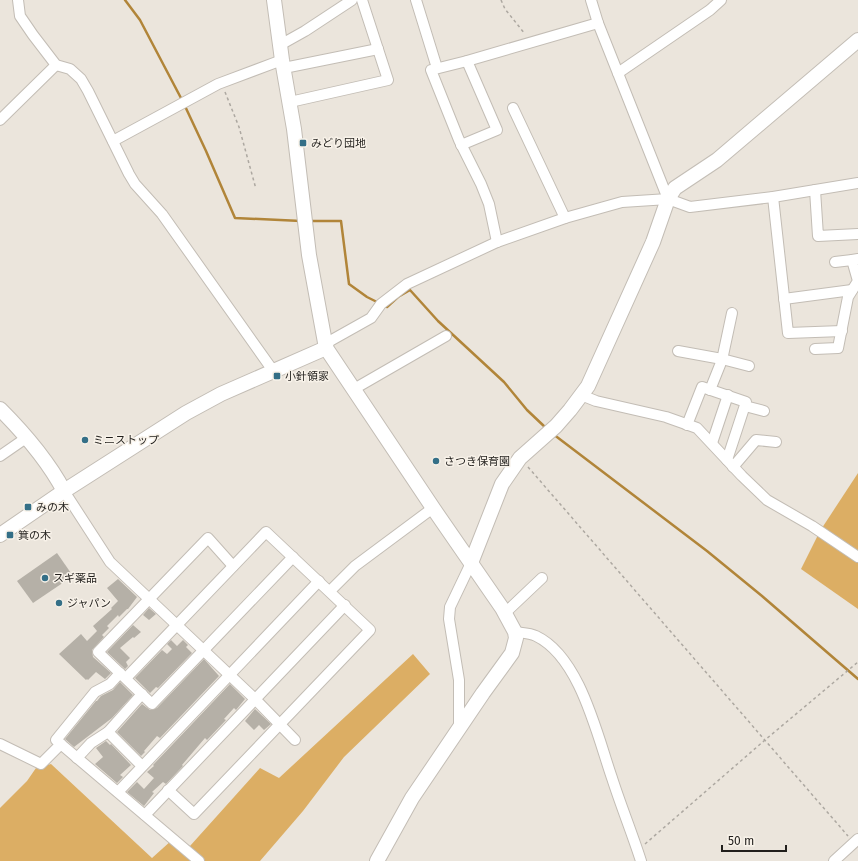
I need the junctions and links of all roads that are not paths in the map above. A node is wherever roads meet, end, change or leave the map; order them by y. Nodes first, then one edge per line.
1 (18, 0) edge
2 (274, 0) edge
3 (352, 0) edge
4 (362, 0) edge
5 (416, 0) edge
6 (591, 0) edge
7 (721, 0) edge
8 (598, 23) junction
9 (858, 40) edge
10 (280, 45) junction
11 (378, 49) junction
12 (467, 61) junction
13 (283, 64) junction
14 (56, 65) junction
15 (437, 68) junction
16 (618, 73) junction
17 (290, 102) junction
18 (513, 108) dead end
19 (0, 120) edge
20 (113, 141) junction
21 (461, 144) junction
22 (858, 183) edge
23 (815, 190) junction
24 (773, 197) junction
25 (668, 199) junction
26 (564, 218) junction
27 (858, 234) edge
28 (497, 242) junction
29 (855, 260) edge
30 (834, 262) dead end
31 (852, 290) junction
32 (784, 299) junction
33 (732, 313) dead end
34 (842, 331) junction
35 (446, 336) dead end
36 (326, 348) junction
37 (815, 349) dead end
38 (678, 351) dead end
39 (722, 359) junction
40 (749, 366) dead end
41 (274, 372) junction
42 (354, 389) junction
43 (710, 390) junction
44 (581, 395) junction
45 (728, 396) junction
46 (745, 406) junction
47 (0, 409) edge
48 (764, 411) dead end
49 (687, 424) junction
50 (26, 438) junction
51 (776, 442) dead end
52 (712, 443) junction
53 (0, 456) edge
54 (730, 463) junction
55 (64, 491) junction
56 (433, 508) junction
57 (0, 535) edge
58 (293, 557) junction
59 (858, 558) edge
60 (470, 563) junction
61 (233, 566) junction
62 (542, 578) dead end
63 (319, 580) junction
64 (330, 591) junction
65 (150, 599) junction
66 (345, 605) junction
67 (505, 613) junction
68 (176, 625) junction
69 (515, 632) junction
70 (204, 650) junction
71 (229, 675) junction
72 (123, 676) junction
73 (142, 694) junction
74 (255, 699) junction
75 (280, 723) junction
76 (459, 728) junction
77 (108, 732) junction
78 (296, 740) dead end
79 (0, 744) edge
80 (61, 744) junction
81 (77, 758) junction
82 (142, 766) junction
83 (168, 790) junction
84 (118, 792) junction
85 (145, 815) junction
86 (856, 841) edge
87 (199, 861) edge
88 (377, 861) edge
89 (641, 861) edge
90 (834, 861) edge

1 - 14 street
2 - 10 street
3 - 10 street
4 - 11 street
5 - 15 street
6 - 8 street
7 - 16 street
8 - 12 street
8 - 16 street
9 - 25 street
10 - 13 street
11 - 13 street
11 - 17 street
12 - 15 street
12 - 21 street
13 - 17 street
13 - 20 street
14 - 19 street
14 - 20 street
15 - 21 street
16 - 25 street
17 - 36 street
18 - 26 street
20 - 41 street
21 - 28 street
22 - 23 street
23 - 24 street
23 - 27 street
24 - 25 street
24 - 32 street
25 - 26 street
25 - 44 street
26 - 28 street
28 - 36 street
29 - 30 street
29 - 31 street
31 - 32 street
31 - 34 street
32 - 34 street
33 - 39 street
34 - 37 street
35 - 42 street
36 - 41 street
36 - 42 street
38 - 39 street
39 - 40 street
39 - 43 street
41 - 55 street
42 - 56 street
43 - 45 street
43 - 49 street
44 - 49 street
44 - 60 street
45 - 46 street
45 - 52 street
46 - 48 street
46 - 54 street
47 - 50 street
49 - 52 street
50 - 53 street
50 - 55 street
51 - 54 street
52 - 54 street
54 - 59 street
55 - 57 street
55 - 65 street
56 - 60 street
56 - 64 street
58 - 61 street
58 - 63 street
58 - 70 street
60 - 67 street
60 - 76 street
61 - 65 street
61 - 68 street
62 - 67 street
63 - 64 street
63 - 71 street
64 - 66 street
65 - 68 street
65 - 72 street
66 - 74 street
66 - 75 street
67 - 69 street
68 - 70 street
68 - 72 street
69 - 76 street
69 - 89 street
70 - 71 street
70 - 73 street
71 - 74 street
71 - 82 street
72 - 73 street
72 - 80 street
73 - 77 street
74 - 75 street
74 - 83 street
75 - 78 street
75 - 83 street
76 - 88 street
77 - 81 street
77 - 82 street
79 - 80 street
80 - 81 street
81 - 84 street
82 - 84 street
83 - 85 street
84 - 85 street
85 - 87 street
86 - 90 street

